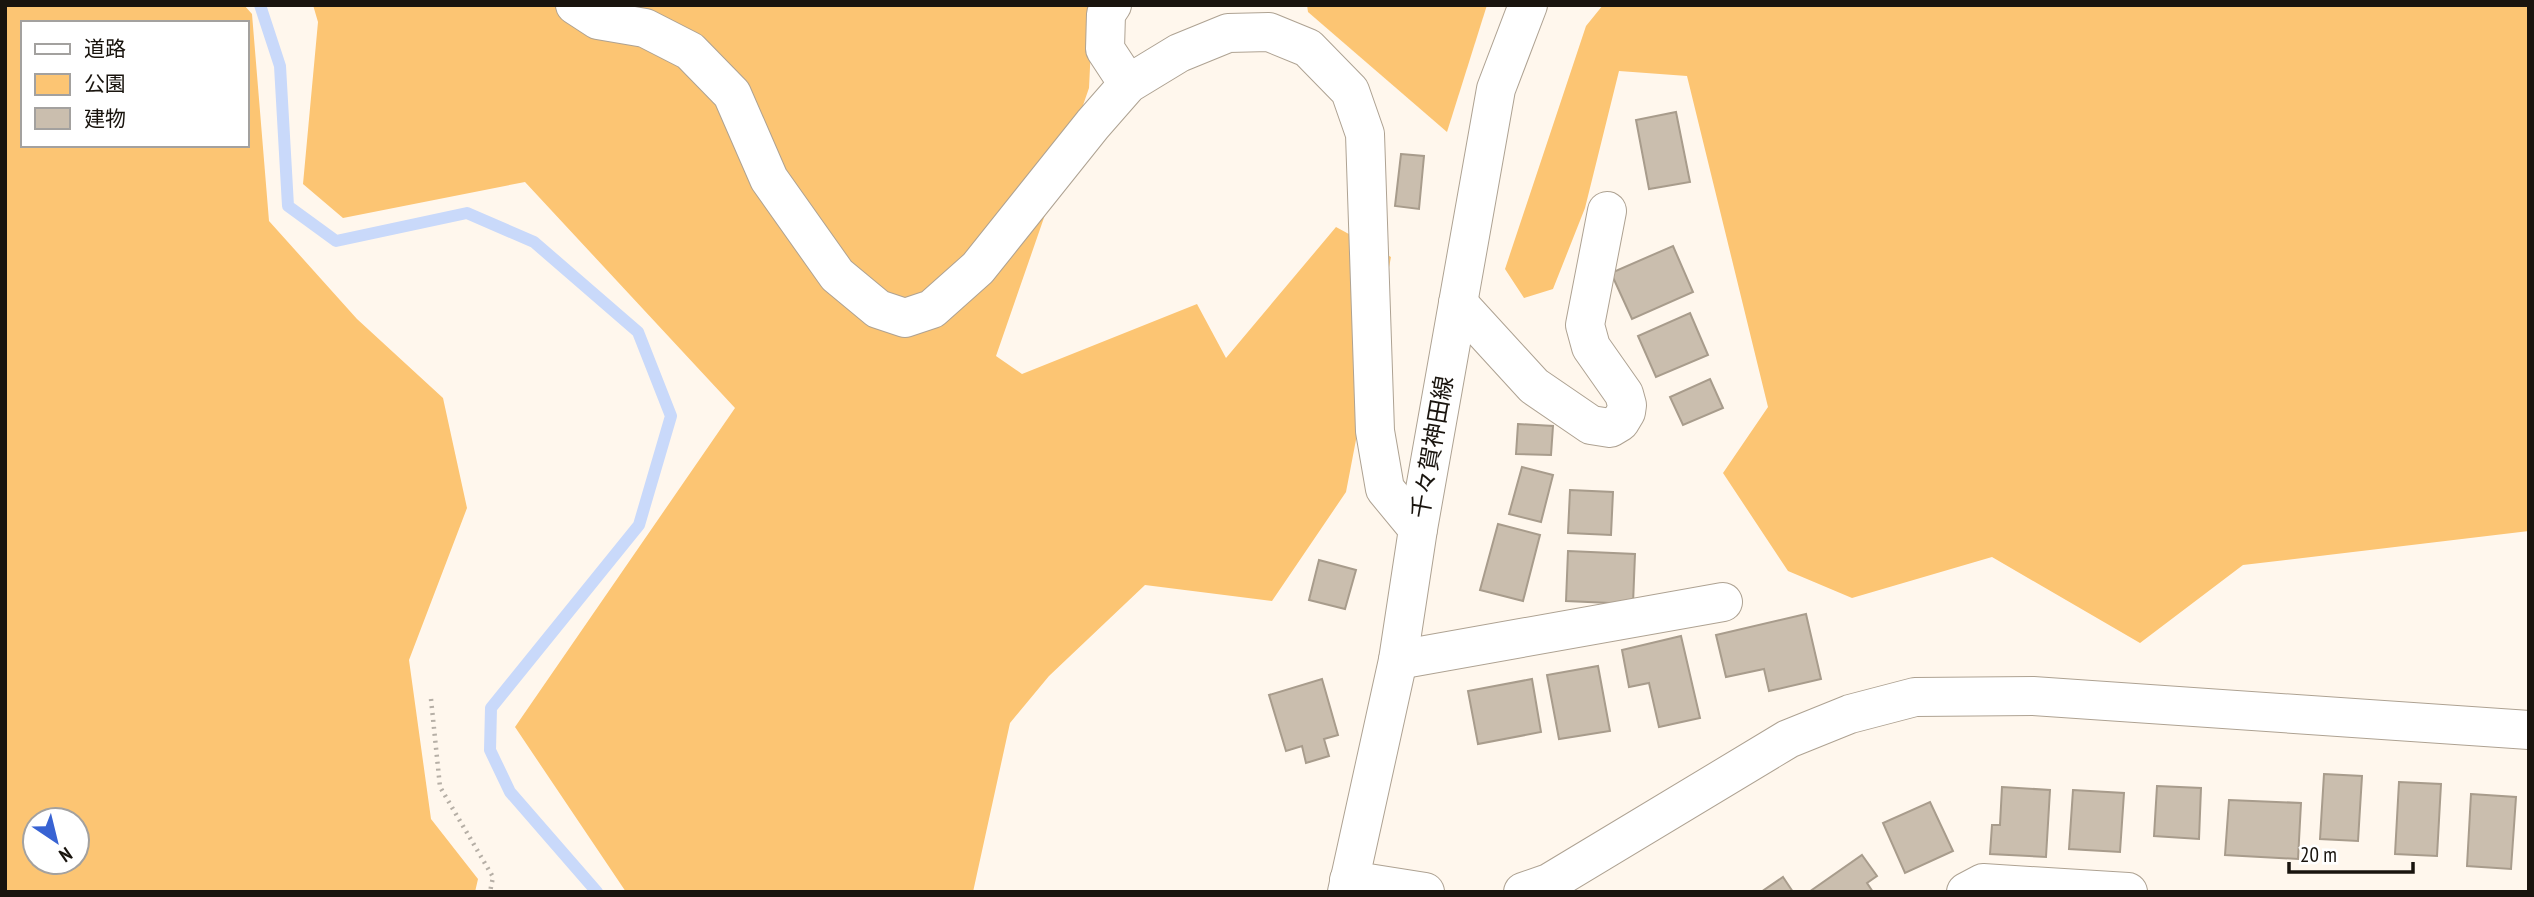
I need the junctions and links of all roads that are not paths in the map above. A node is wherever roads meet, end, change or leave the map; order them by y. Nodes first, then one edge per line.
1 (575, 5) edge
2 (1112, 5) edge
3 (1528, 5) edge
4 (1128, 83) junction
5 (1607, 211) dead end
6 (1458, 303) junction
7 (1418, 529) junction
8 (1723, 602) dead end
9 (1398, 660) junction
10 (2529, 730) edge
11 (1348, 886) edge
12 (1425, 892) edge
13 (1523, 892) edge
14 (1966, 892) edge
15 (2128, 892) edge

1 - 4 street
2 - 4 street
3 - 6 street, 千々賀神田線
4 - 7 street
5 - 6 street
6 - 7 street, 千々賀神田線
7 - 9 street, 千々賀神田線
8 - 9 street
9 - 11 street, 千々賀神田線
10 - 13 street
11 - 12 street
14 - 15 street

